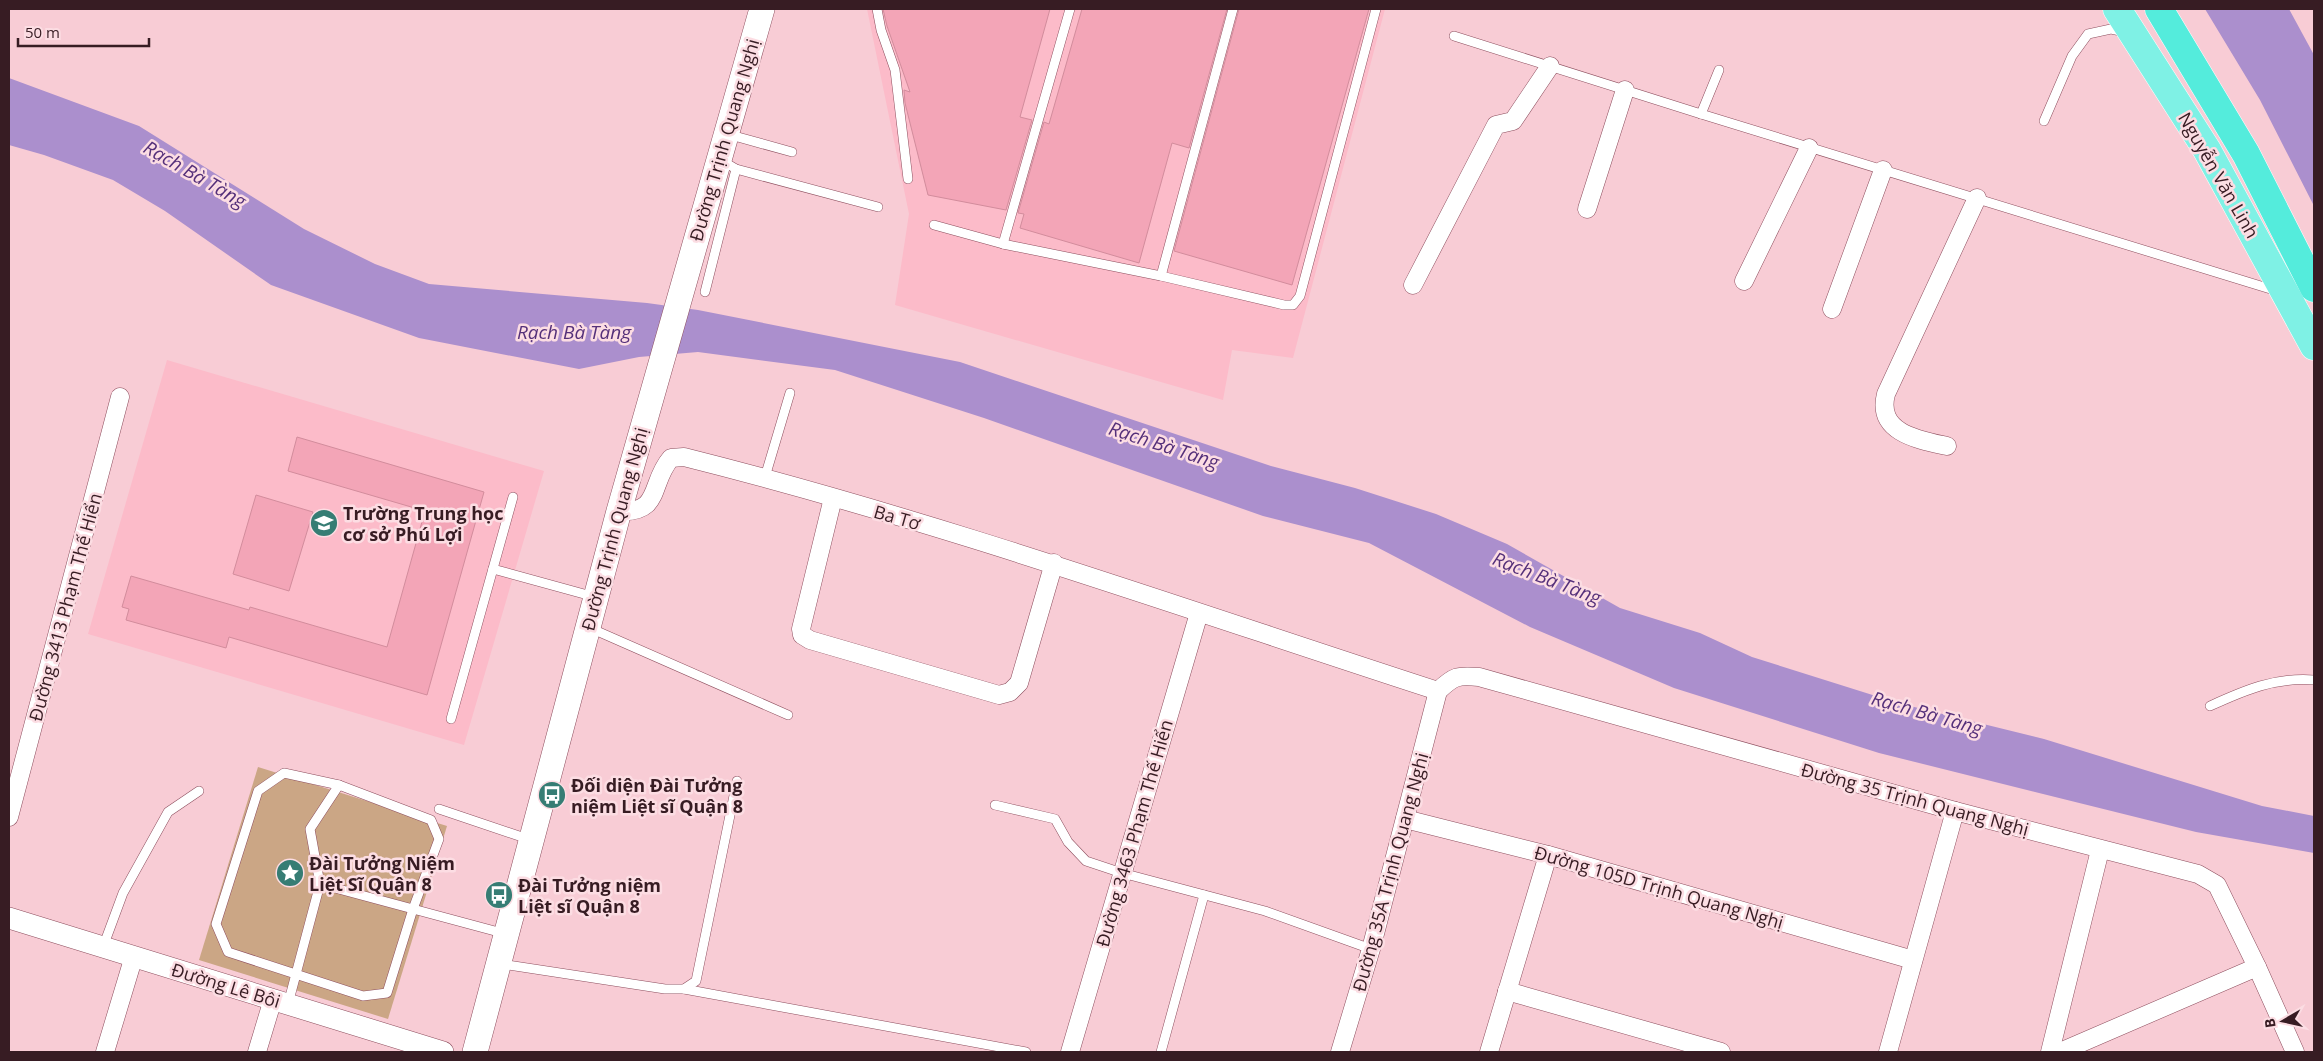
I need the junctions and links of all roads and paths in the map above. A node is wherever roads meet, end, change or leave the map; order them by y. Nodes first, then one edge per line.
1 (762, 9) edge
2 (877, 9) edge
3 (1070, 9) edge
4 (1233, 9) edge
5 (1376, 9) edge
6 (2117, 9) edge
7 (2159, 9) edge
8 (2133, 34) junction
9 (1454, 36) dead end
10 (1550, 66) junction
11 (1719, 70) dead end
12 (1625, 90) junction
13 (1701, 114) junction
14 (2044, 121) dead end
15 (726, 134) junction
16 (1809, 148) junction
17 (792, 152) dead end
18 (727, 164) junction
19 (1883, 170) junction
20 (908, 179) dead end
21 (1977, 198) junction
22 (878, 207) dead end
23 (1586, 209) dead end
24 (934, 225) dead end
25 (1003, 244) junction
26 (1161, 276) junction
27 (1744, 282) dead end
28 (1413, 285) dead end
29 (2314, 288) edge
30 (705, 292) dead end
31 (2287, 294) junction
32 (1832, 309) dead end
33 (2314, 346) edge
34 (790, 393) dead end
35 (120, 397) dead end
36 (1947, 446) dead end
37 (765, 477) junction
38 (513, 497) dead end
39 (833, 498) junction
40 (619, 511) junction
41 (1054, 563) junction
42 (493, 569) junction
43 (596, 598) junction
44 (1199, 613) junction
45 (588, 627) junction
46 (2314, 680) edge
47 (1438, 691) junction
48 (2210, 706) dead end
49 (788, 715) dead end
50 (451, 719) dead end
51 (17, 754) edge
52 (737, 781) dead end
53 (339, 785) junction
54 (198, 791) dead end
55 (995, 804) dead end
56 (439, 809) dead end
57 (1955, 811) junction
58 (9, 817) edge
59 (1405, 819) junction
60 (531, 840) junction
61 (2100, 850) junction
62 (1548, 855) junction
63 (1122, 873) junction
64 (320, 884) junction
65 (1204, 895) junction
66 (413, 909) junction
67 (9, 918) edge
68 (506, 934) junction
69 (103, 947) junction
70 (1371, 949) junction
71 (134, 956) junction
72 (1913, 960) junction
73 (498, 964) junction
74 (2257, 967) junction
75 (295, 975) junction
76 (684, 989) junction
77 (1507, 991) junction
78 (280, 1001) junction
79 (104, 1052) edge
80 (257, 1052) edge
81 (443, 1052) edge
82 (475, 1052) edge
83 (1026, 1052) edge
84 (1070, 1052) edge
85 (1161, 1052) edge
86 (1340, 1052) edge
87 (1489, 1052) edge
88 (1721, 1052) edge
89 (1888, 1052) edge
90 (2050, 1052) edge
91 (2060, 1052) edge
92 (2295, 1052) edge

1 - 15 main road, Đường Trịnh Quang Nghị
2 - 20 lane
3 - 25 lane
4 - 26 lane
5 - 26 lane
6 - 8 main road, Nguyễn Văn Linh
7 - 29 highway, Nguyễn Văn Linh
8 - 14 lane
8 - 31 main road, Nguyễn Văn Linh
9 - 10 lane
10 - 12 lane
10 - 28 street
11 - 13 lane
12 - 13 lane
12 - 23 street
13 - 16 lane
15 - 17 lane
15 - 18 main road, Đường Trịnh Quang Nghị
16 - 19 lane
16 - 27 street
18 - 22 lane
18 - 30 lane
18 - 40 main road, Đường Trịnh Quang Nghị
19 - 21 lane
19 - 32 street
21 - 31 lane
21 - 36 street
24 - 25 lane
25 - 26 lane
31 - 33 main road, Nguyễn Văn Linh
34 - 37 lane
35 - 51 street, Đường 3413 Phạm Thế Hiển
37 - 39 street, Ba Tơ
37 - 40 street, Ba Tơ
38 - 42 lane
39 - 41 street, Ba Tơ
39 - 41 street
40 - 43 main road, Đường Trịnh Quang Nghị
41 - 44 street, Ba Tơ
42 - 43 lane
42 - 50 lane
43 - 45 main road, Đường Trịnh Quang Nghị
44 - 47 street, Ba Tơ
44 - 63 street, Đường 3463 Phạm Thế Hiển
45 - 49 lane
45 - 60 main road, Đường Trịnh Quang Nghị
46 - 48 lane
47 - 57 street, Đường 35 Trịnh Quang Nghị
47 - 59 street, Đường 35A Trịnh Quang Nghị
51 - 58 street, Đường 3413 Phạm Thế Hiển
52 - 76 lane
53 - 64 lane
53 - 66 lane
53 - 75 lane
54 - 69 lane
55 - 63 lane
56 - 60 lane
57 - 61 street, Đường 35 Trịnh Quang Nghị
57 - 72 street
59 - 62 street, Đường 105D Trịnh Quang Nghị
59 - 70 street, Đường 35A Trịnh Quang Nghị
60 - 68 main road, Đường Trịnh Quang Nghị
61 - 74 street, Đường 35 Trịnh Quang Nghị
61 - 90 street
62 - 72 street, Đường 105D Trịnh Quang Nghị
62 - 77 street
63 - 65 lane
63 - 84 street, Đường 3463 Phạm Thế Hiển
64 - 66 lane
64 - 75 lane
65 - 70 lane
65 - 85 lane
66 - 68 lane
66 - 75 lane
67 - 69 street, Đường Lê Bôi
68 - 73 main road, Đường Trịnh Quang Nghị
69 - 71 street, Đường Lê Bôi
70 - 86 street, Đường 35A Trịnh Quang Nghị
71 - 78 street, Đường Lê Bôi
71 - 79 street
72 - 89 street
73 - 76 lane
73 - 82 main road, Đường Trịnh Quang Nghị
74 - 91 street
74 - 92 street, Đường 35 Trịnh Quang Nghị
75 - 78 lane
76 - 83 lane
77 - 87 street
77 - 88 street
78 - 80 street
78 - 81 street, Đường Lê Bôi

